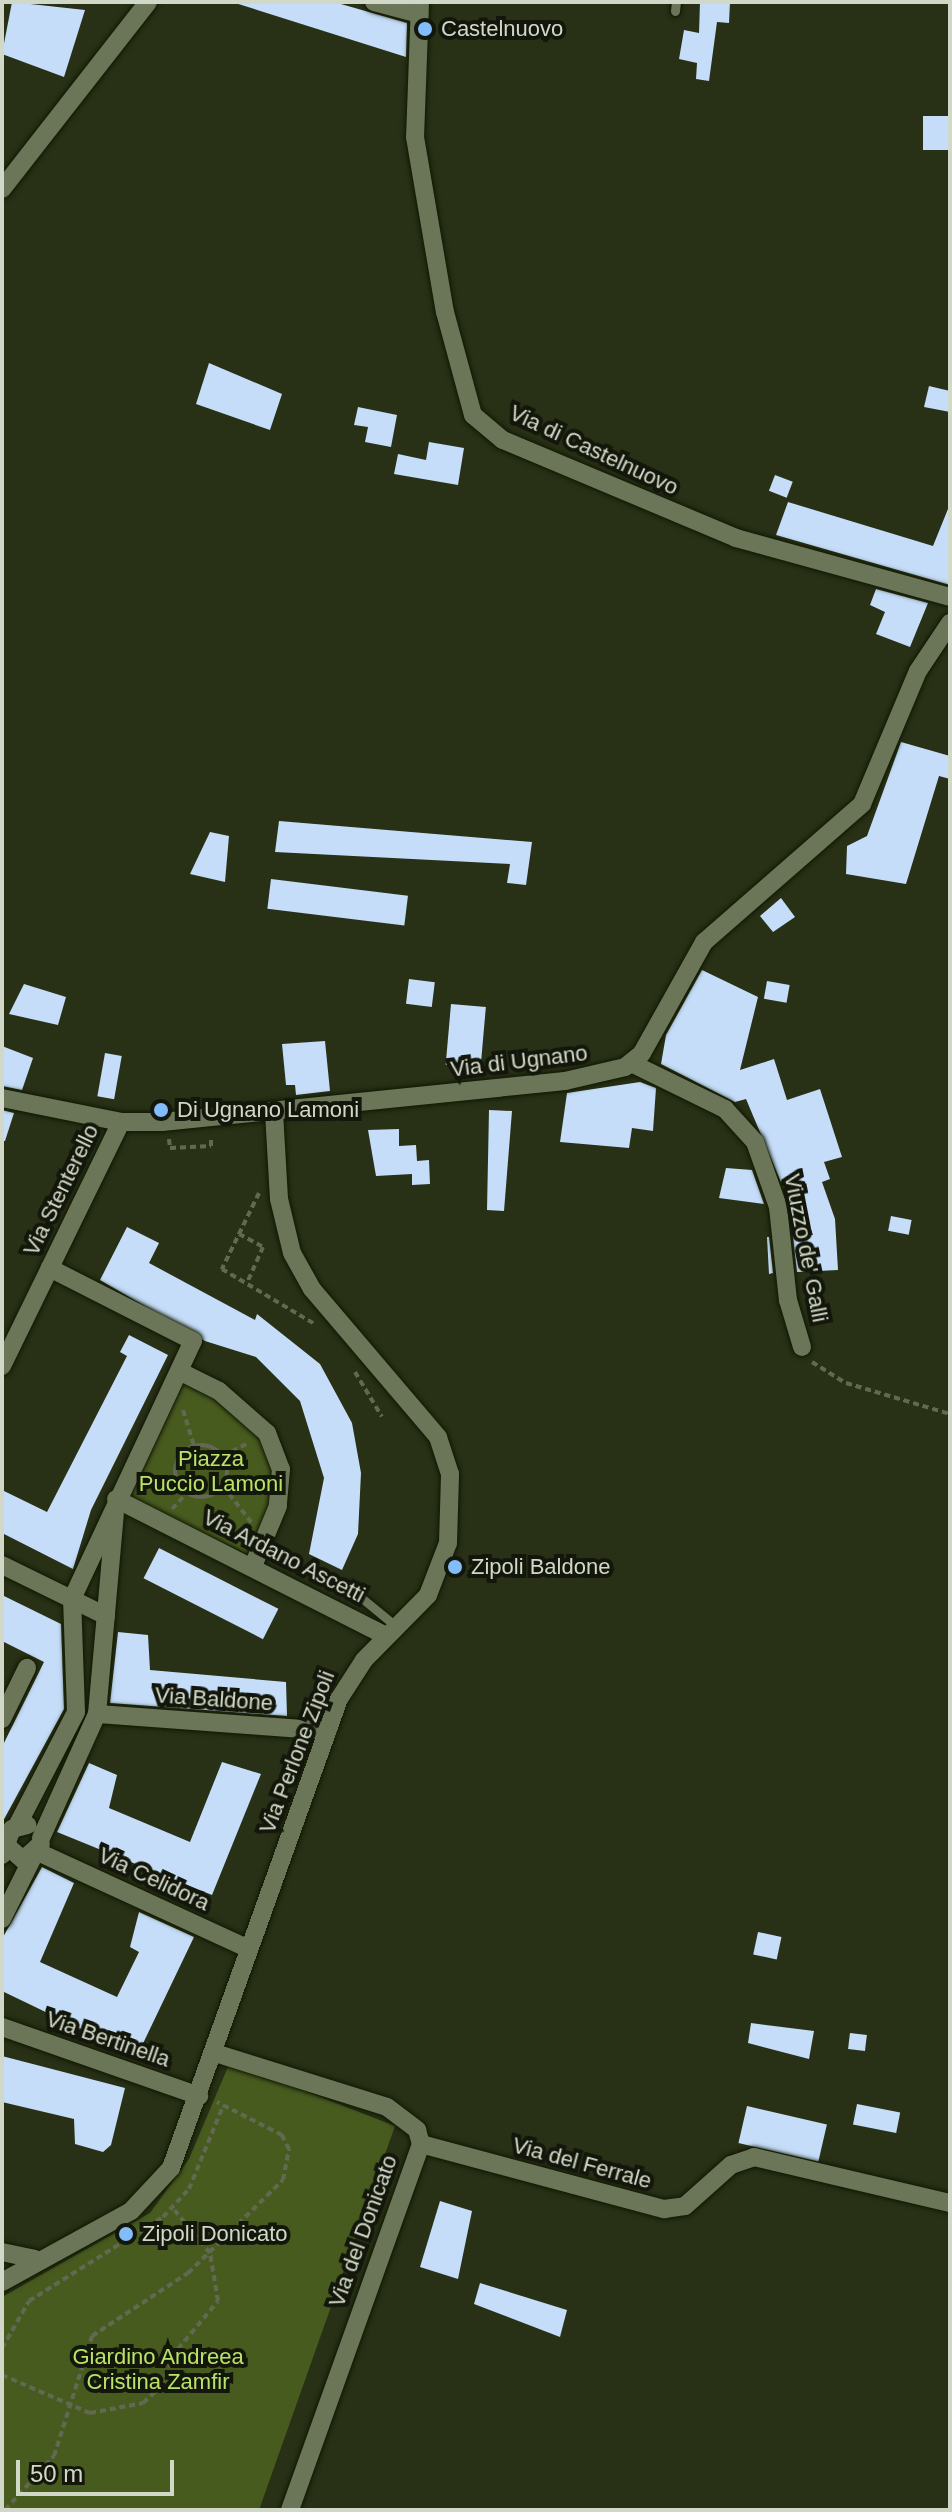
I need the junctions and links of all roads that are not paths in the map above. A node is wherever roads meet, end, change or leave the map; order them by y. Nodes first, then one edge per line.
1 (148, 2) edge
2 (374, 2) edge
3 (420, 8) edge
4 (2, 189) edge
5 (950, 597) edge
6 (950, 623) edge
7 (631, 1063) junction
8 (2, 1098) edge
9 (274, 1113) junction
10 (121, 1122) junction
11 (50, 1268) junction
12 (802, 1347) road end
13 (2, 1366) edge
14 (176, 1376) junction
15 (116, 1499) junction
16 (2, 1565) edge
17 (253, 1566) junction
18 (347, 1586) dead end
19 (72, 1599) junction
20 (106, 1616) junction
21 (392, 1631) junction
22 (27, 1668) dead end
23 (97, 1714) junction
24 (2, 1719) edge
25 (327, 1731) junction
26 (17, 1826) junction
27 (4, 1846) edge
28 (37, 1849) junction
29 (2, 1919) edge
30 (249, 1949) junction
31 (2, 2027) edge
32 (215, 2053) junction
33 (207, 2098) junction
34 (421, 2144) junction
35 (950, 2203) edge
36 (2, 2252) edge
37 (34, 2259) junction
38 (2, 2282) edge
39 (290, 2510) edge

1 - 4 street
2 - 3 street
3 - 5 street, Via di Castelnuovo
6 - 7 street
7 - 9 street, Via di Ugnano
7 - 12 street, Viuzzo de' Galli
8 - 10 street, Via di Ugnano
9 - 10 street, Via di Ugnano
9 - 21 street, Via Perlone Zipoli
10 - 11 street, Via Stenterello
11 - 13 street, Via Stenterello
11 - 14 street
14 - 15 street
14 - 17 street
15 - 17 street, Via Ardano Ascetti
15 - 19 street
15 - 20 street
16 - 19 street
17 - 21 street, Via Ardano Ascetti
18 - 21 lane
19 - 20 street
19 - 26 street
20 - 23 street
21 - 25 street, Via Perlone Zipoli
22 - 24 street
23 - 25 street, Via Baldone
23 - 28 street
25 - 30 street, Via Perlone Zipoli
26 - 27 street
26 - 28 street
27 - 28 street
28 - 29 street
28 - 30 street, Via Celidora
30 - 32 street, Via Perlone Zipoli
31 - 33 street, Via Bertinella
32 - 33 street, Via Perlone Zipoli
32 - 34 street, Via del Donicato
33 - 37 street, Via Perlone Zipoli
34 - 35 street, Via del Ferrale
34 - 39 street, Via del Donicato
36 - 37 street
37 - 38 street, Via Perlone Zipoli

